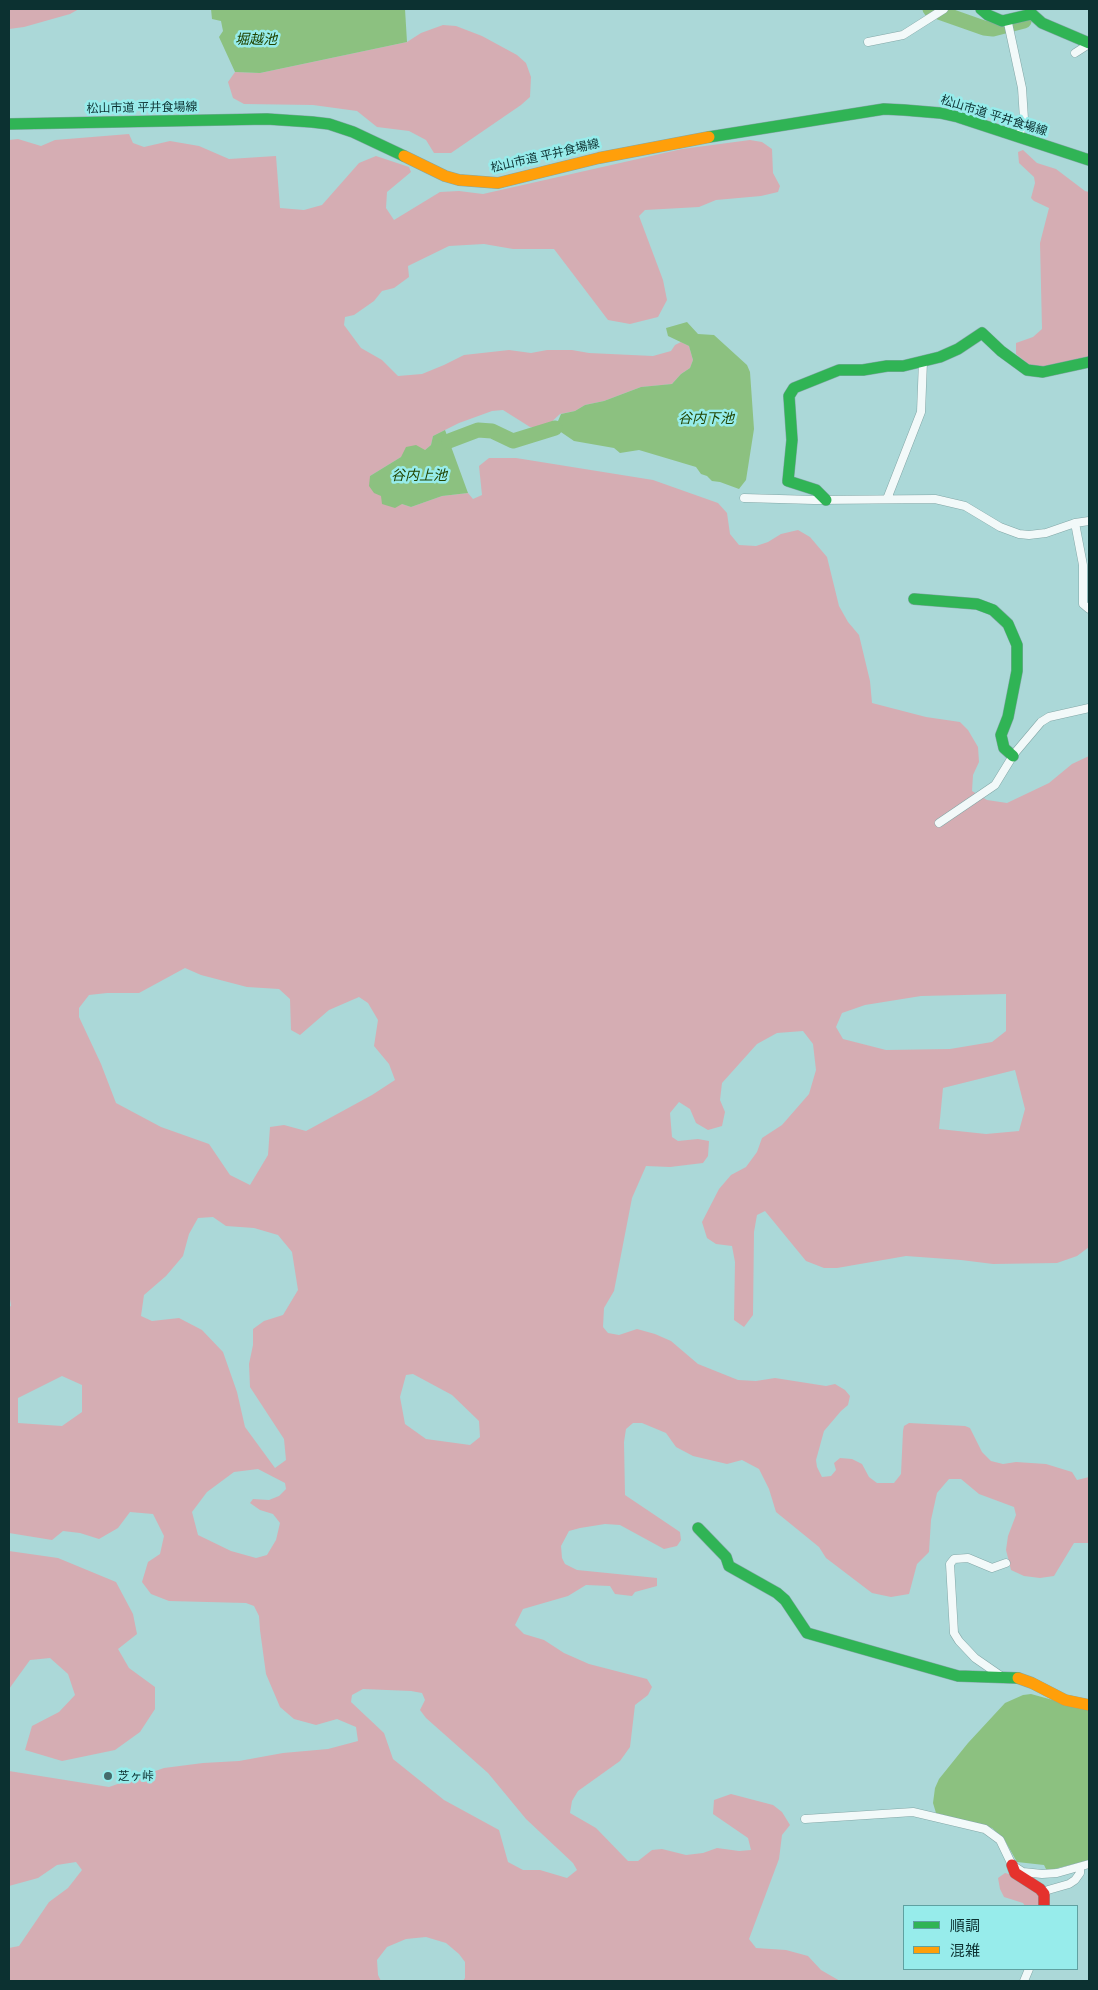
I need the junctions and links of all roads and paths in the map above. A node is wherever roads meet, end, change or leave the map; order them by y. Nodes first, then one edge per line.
1 (944, 9) edge
2 (981, 9) edge
3 (1008, 24) junction
4 (868, 42) dead end
5 (1089, 44) edge
6 (1075, 53) dead end
7 (9, 124) edge
8 (1019, 137) junction
9 (1089, 160) edge
10 (923, 360) junction
11 (1089, 362) edge
12 (744, 498) dead end
13 (887, 499) junction
14 (826, 500) junction
15 (1089, 521) edge
16 (1075, 523) junction
17 (914, 599) dead end
18 (1089, 609) edge
19 (1089, 708) edge
20 (1013, 756) junction
21 (939, 824) dead end
22 (698, 1528) dead end
23 (1006, 1563) dead end
24 (1001, 1676) junction
25 (1089, 1705) edge
26 (806, 1819) dead end
27 (1089, 1864) edge
28 (1012, 1866) junction
29 (1080, 1868) junction
30 (1044, 1894) junction
31 (1044, 1905) edge

1 - 4 street
2 - 3 street
3 - 5 street
3 - 8 street
5 - 6 street
7 - 8 street, 松山市道 平井食場線
8 - 9 street, 松山市道 平井食場線
10 - 11 street
10 - 13 street
10 - 14 street
12 - 14 street
13 - 14 street
13 - 16 street
15 - 16 street
16 - 18 street
17 - 20 street
19 - 20 street
20 - 21 street
22 - 24 street
23 - 24 street
24 - 25 street
26 - 28 street
27 - 29 street
28 - 29 street
28 - 30 street
29 - 30 street
30 - 31 street

